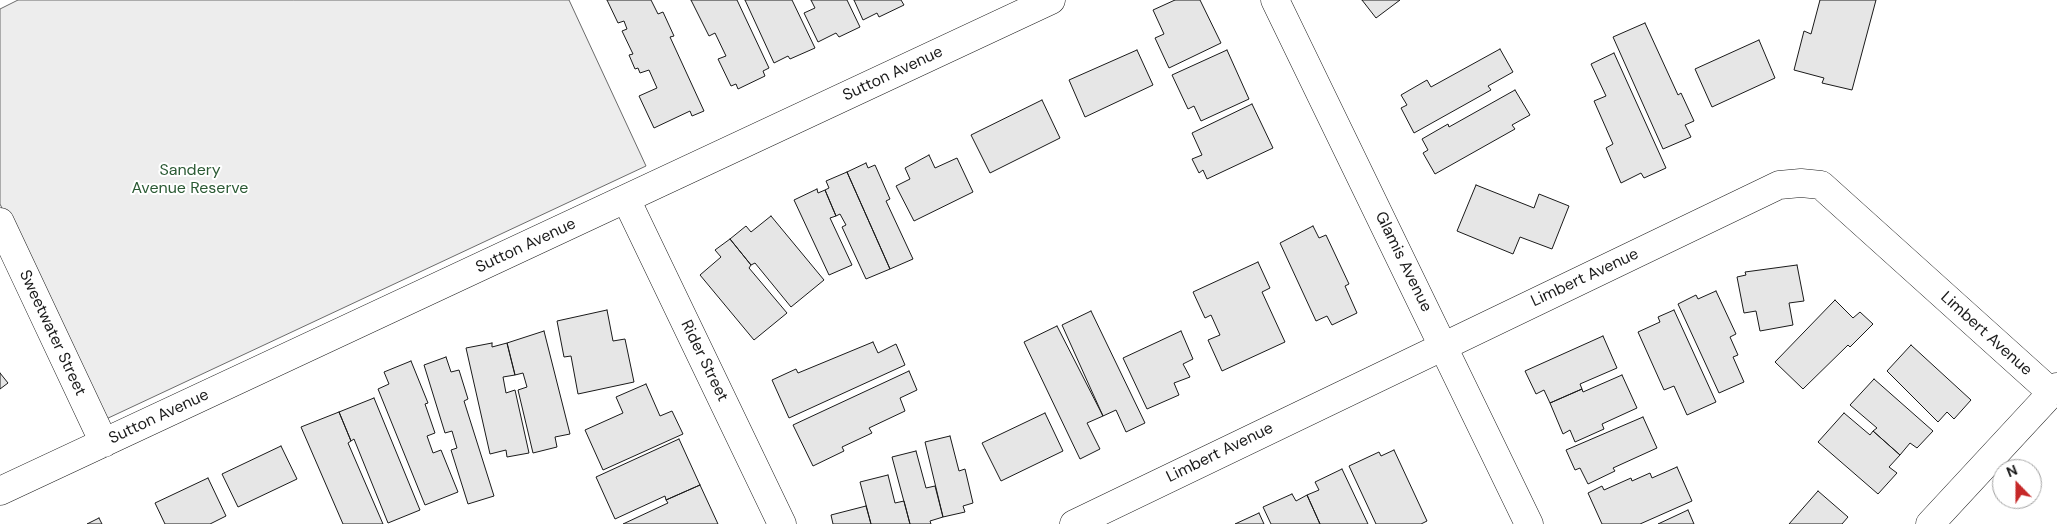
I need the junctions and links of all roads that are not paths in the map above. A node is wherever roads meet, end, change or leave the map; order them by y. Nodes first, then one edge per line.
1 (1052, 0) edge
2 (1275, 0) edge
3 (626, 199) junction
4 (0, 222) edge
5 (1443, 345) junction
6 (2054, 389) edge
7 (104, 443) junction
8 (0, 491) edge
9 (782, 524) edge
10 (1074, 524) edge
11 (1529, 524) edge
12 (1930, 524) edge

1 - 3 street, Sutton Avenue
2 - 5 street, Glamis Avenue
3 - 7 street, Sutton Avenue
3 - 9 street, Rider Street
4 - 7 street, Sweetwater Street
5 - 6 street, Limbert Avenue
5 - 10 street, Limbert Avenue
5 - 11 street, Glamis Avenue
6 - 12 street
7 - 8 street, Sutton Avenue

